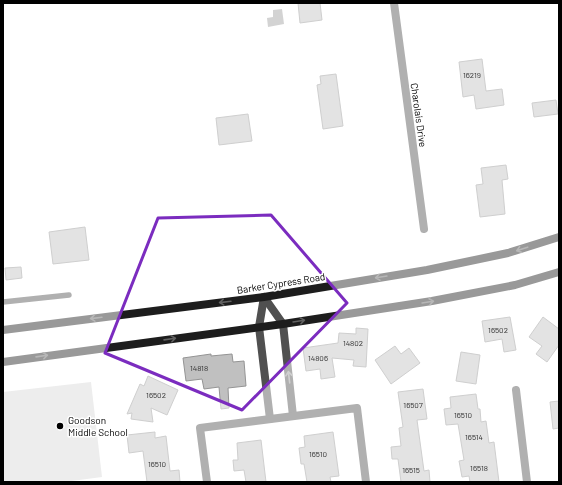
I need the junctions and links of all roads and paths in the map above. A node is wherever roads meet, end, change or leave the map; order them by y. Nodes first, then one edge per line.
1 (394, 3) edge
2 (424, 229) dead end
3 (559, 237) edge
4 (559, 272) edge
5 (69, 295) dead end
6 (264, 297) junction
7 (3, 302) edge
8 (283, 324) junction
9 (259, 327) junction
10 (3, 330) edge
11 (3, 362) edge
12 (516, 390) dead end
13 (293, 416) junction
14 (270, 420) junction
15 (207, 482) edge
16 (366, 482) edge
17 (527, 482) edge

1 - 2 street, Charolais Drive
3 -> 6 main road, Barker Cypress Road
8 -> 4 main road
5 - 7 lane
6 - 8 street
6 - 9 street
6 -> 10 main road, Barker Cypress Road
8 - 9 main road
13 -> 8 street
11 -> 9 main road
9 - 14 street
12 - 17 street
13 - 14 street
13 - 16 street
14 - 15 street

